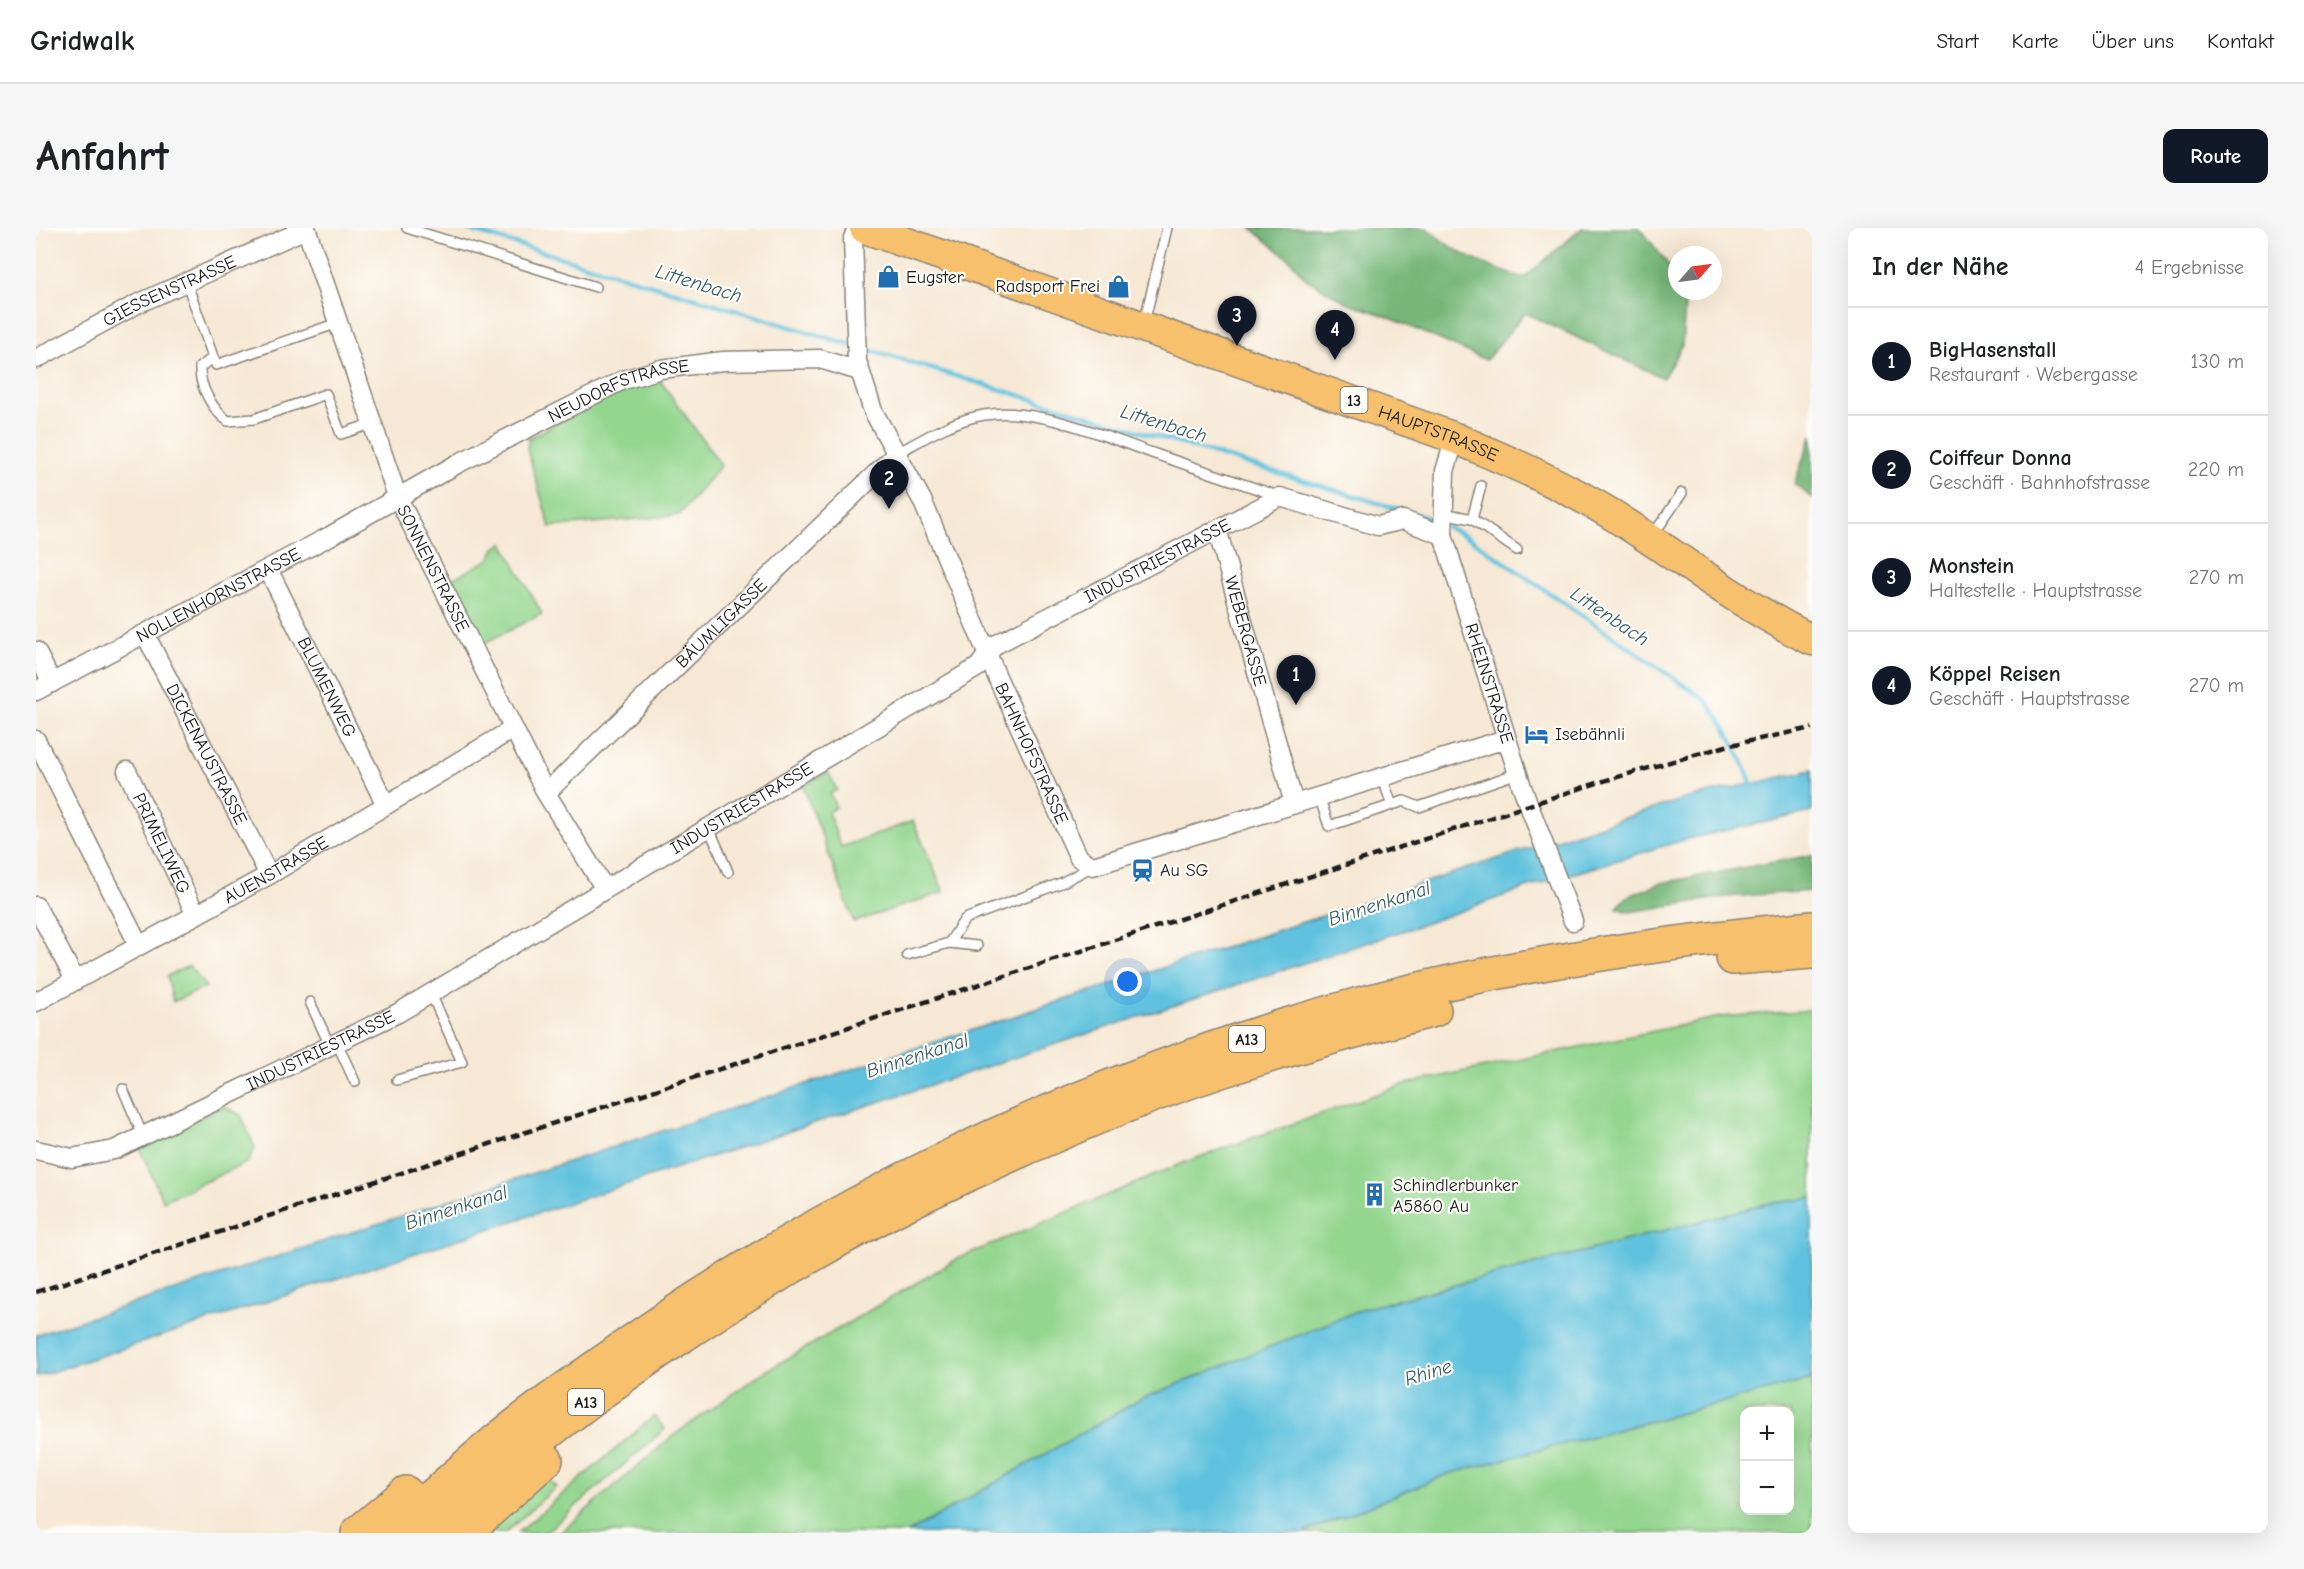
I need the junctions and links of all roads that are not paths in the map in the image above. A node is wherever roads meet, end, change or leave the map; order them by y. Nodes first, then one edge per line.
1 (407, 228) edge
2 (857, 228) edge
3 (865, 228) edge
4 (1167, 228) edge
5 (306, 229) edge
6 (921, 238) edge
7 (186, 281) junction
8 (596, 287) dead end
9 (338, 323) junction
10 (1144, 325) junction
11 (213, 358) junction
12 (36, 359) edge
13 (858, 366) junction
14 (371, 423) junction
15 (1455, 438) junction
16 (896, 454) junction
17 (1481, 486) dead end
18 (1682, 493) dead end
19 (397, 496) junction
20 (1280, 497) junction
21 (1443, 513) junction
22 (1472, 519) junction
23 (1217, 529) junction
24 (1443, 535) junction
25 (1650, 540) junction
26 (1517, 550) dead end
27 (268, 569) junction
28 (145, 634) junction
29 (1812, 640) edge
30 (36, 651) edge
31 (988, 653) junction
32 (44, 687) edge
33 (513, 729) junction
34 (1506, 739) junction
35 (36, 740) edge
36 (127, 771) dead end
37 (1518, 773) junction
38 (1382, 777) junction
39 (546, 793) junction
40 (1319, 796) junction
41 (1294, 804) junction
42 (1392, 804) junction
43 (386, 805) junction
44 (709, 828) junction
45 (1093, 866) junction
46 (728, 872) dead end
47 (269, 875) junction
48 (605, 889) junction
49 (36, 906) edge
50 (1570, 914) dead end
51 (196, 915) junction
52 (1812, 928) edge
53 (949, 943) junction
54 (139, 946) junction
55 (977, 946) dead end
56 (1812, 952) edge
57 (907, 955) dead end
58 (75, 980) junction
59 (431, 994) junction
60 (36, 1002) edge
61 (310, 1002) dead end
62 (333, 1045) junction
63 (397, 1080) dead end
64 (355, 1082) dead end
65 (123, 1089) dead end
66 (143, 1136) junction
67 (36, 1150) edge
68 (757, 1288) junction
69 (487, 1448) junction
70 (358, 1533) edge
71 (391, 1533) edge
72 (427, 1533) edge
73 (465, 1533) edge

1 - 8 lane
2 - 13 street, BAHNHOFSTRASSE
3 - 6 main road, HAUPTSTRASSE / 13
4 - 10 lane
5 - 7 street, GIESSENSTRASSE
5 - 9 street, SONNENSTRASSE
6 - 10 main road, HAUPTSTRASSE / 13
7 - 11 lane
7 - 12 street, GIESSENSTRASSE
9 - 11 lane
9 - 14 street, SONNENSTRASSE
10 - 15 main road, HAUPTSTRASSE / 13
11 - 14 lane
13 - 16 street, BAHNHOFSTRASSE
13 - 19 street, NEUDORFSTRASSE
14 - 19 street, SONNENSTRASSE
15 - 21 street, RHEINSTRASSE
15 - 25 main road, HAUPTSTRASSE / 13
16 - 20 lane
16 - 31 street, BAHNHOFSTRASSE
16 - 39 street, BÄUMLIGASSE
17 - 22 lane
18 - 25 lane
19 - 27 street, NOLLENHORNSTRASSE
19 - 33 street, SONNENSTRASSE
20 - 23 street, INDUSTRIESTRASSE
20 - 24 street
21 - 22 lane
21 - 24 street, RHEINSTRASSE
22 - 26 lane
23 - 31 street, INDUSTRIESTRASSE
23 - 41 street, WEBERGASSE
24 - 34 street, RHEINSTRASSE
25 - 29 main road, HAUPTSTRASSE / 13
27 - 28 street, NOLLENHORNSTRASSE
27 - 43 street, BLUMENWEG
28 - 32 street, NOLLENHORNSTRASSE
28 - 47 street, DICKENAUSTRASSE
30 - 32 street
31 - 44 street, INDUSTRIESTRASSE
31 - 45 street, BAHNHOFSTRASSE
33 - 39 street, SONNENSTRASSE
33 - 43 street, AUENSTRASSE
34 - 37 street, RHEINSTRASSE
34 - 38 street
35 - 54 street
36 - 51 street, PRIMELIWEG
37 - 42 lane
37 - 50 street, RHEINSTRASSE
38 - 40 street
38 - 42 lane
39 - 48 street, SONNENSTRASSE
40 - 41 street
40 - 42 lane
41 - 45 street
43 - 47 street, AUENSTRASSE
44 - 46 lane
44 - 48 street, INDUSTRIESTRASSE
45 - 53 lane
47 - 51 street, AUENSTRASSE
48 - 59 street, INDUSTRIESTRASSE
49 - 58 street
51 - 54 street, AUENSTRASSE
52 - 69 highway, A13
53 - 55 lane
53 - 57 lane
54 - 58 street, AUENSTRASSE
56 - 68 highway, A13
58 - 60 street, AUENSTRASSE
59 - 62 street, INDUSTRIESTRASSE
59 - 63 lane
61 - 62 lane
62 - 64 lane
62 - 66 street, INDUSTRIESTRASSE
65 - 66 lane
66 - 67 street, INDUSTRIESTRASSE
68 - 72 highway, A13
68 - 73 highway, A13
69 - 70 highway, A13
69 - 71 highway, A13

